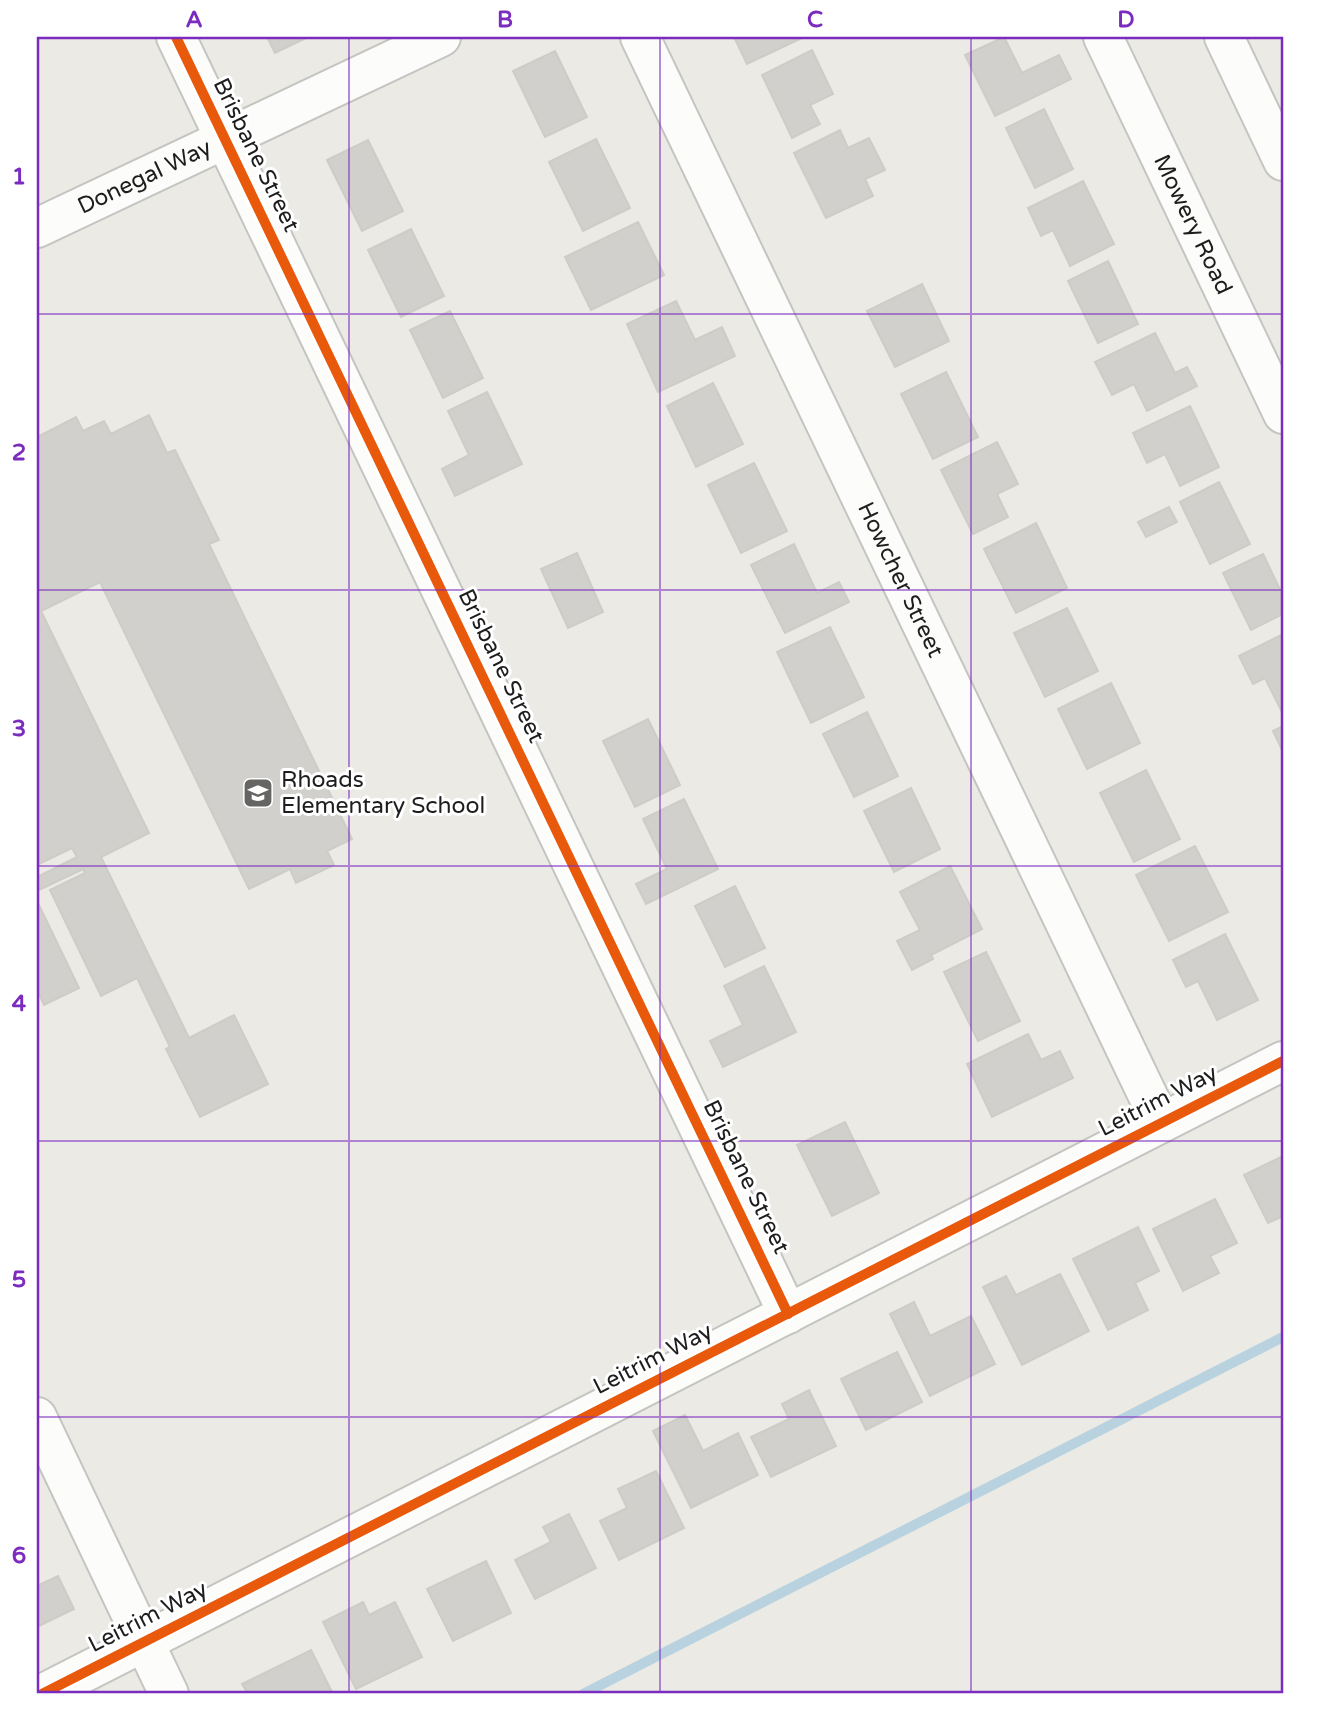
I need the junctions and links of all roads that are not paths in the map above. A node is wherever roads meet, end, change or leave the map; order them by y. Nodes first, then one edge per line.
1 (176, 37) edge
2 (441, 37) edge
3 (640, 37) edge
4 (1103, 37) edge
5 (1224, 37) edge
6 (225, 138) junction
7 (1283, 161) edge
8 (37, 228) edge
9 (1283, 414) edge
10 (1283, 1061) edge
11 (1161, 1124) junction
12 (788, 1314) junction
13 (37, 1418) edge
14 (145, 1642) junction
15 (42, 1694) edge
16 (169, 1694) edge

1 - 6 street, Brisbane Street
2 - 6 street, Donegal Way
3 - 11 street, Howcher Street
4 - 9 street, Mowery Road
5 - 7 street
6 - 8 street, Donegal Way
6 - 12 street, Brisbane Street
10 - 11 street, Leitrim Way
11 - 12 street, Leitrim Way
12 - 14 street, Leitrim Way
13 - 14 street
14 - 15 street, Leitrim Way
14 - 16 street

